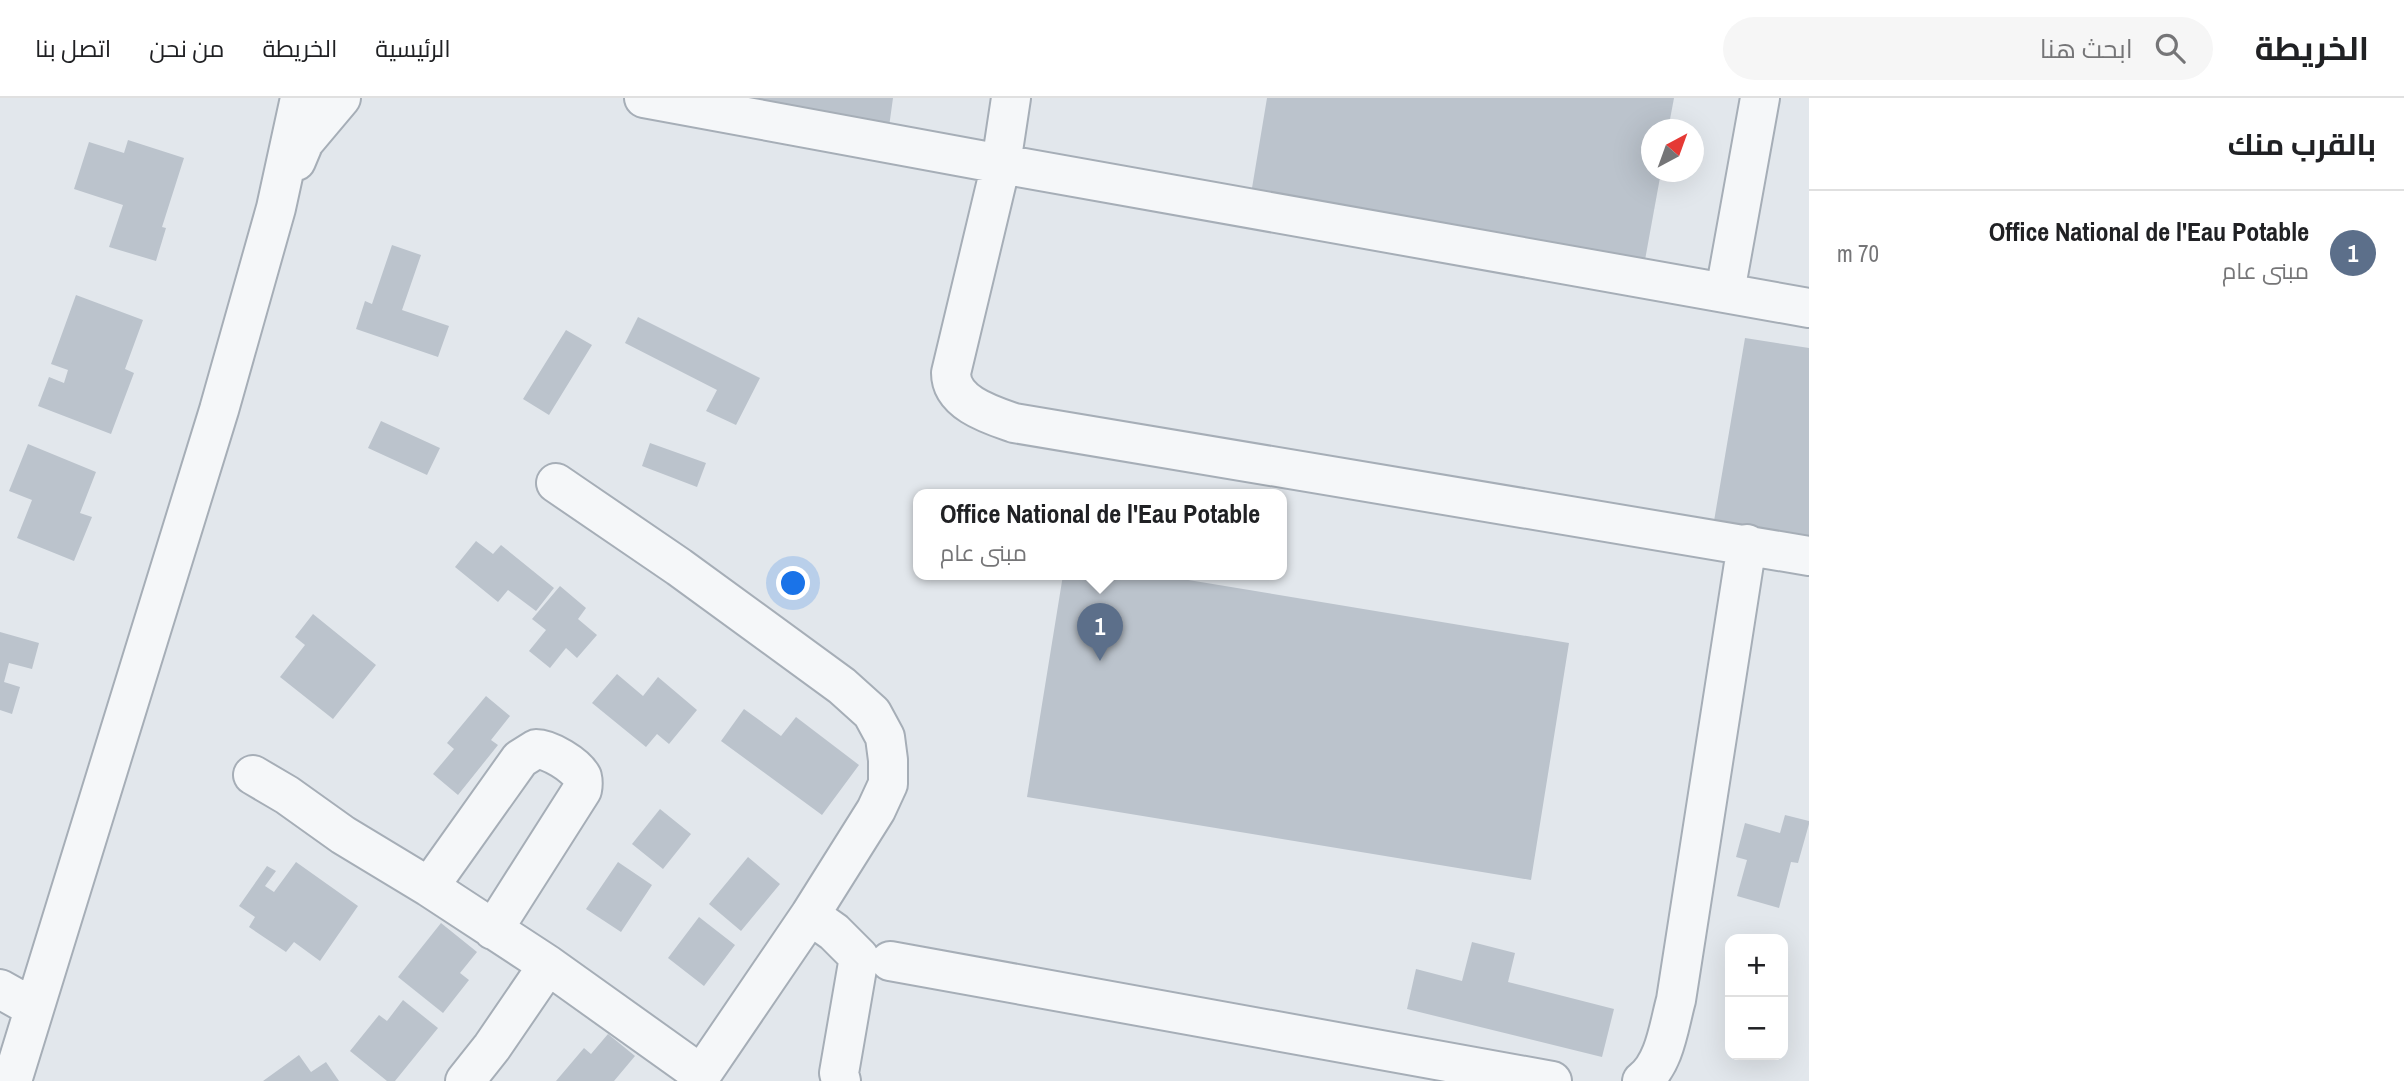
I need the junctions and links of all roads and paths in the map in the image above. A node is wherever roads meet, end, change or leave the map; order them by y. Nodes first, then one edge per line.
1 (273, 98) edge
2 (300, 98) edge
3 (341, 98) edge
4 (644, 98) edge
5 (1011, 98) edge
6 (1760, 98) edge
7 (1001, 164) junction
8 (276, 208) junction
9 (1725, 292) junction
10 (1809, 308) edge
11 (556, 483) dead end
12 (1747, 544) junction
13 (1809, 556) edge
14 (108, 724) junction
15 (253, 775) dead end
16 (429, 887) junction
17 (810, 915) junction
18 (493, 930) junction
19 (890, 961) dead end
20 (548, 965) junction
21 (15, 997) edge
22 (0, 1033) edge
23 (699, 1078) edge
24 (843, 1078) edge
25 (12, 1081) edge
26 (465, 1081) edge
27 (1552, 1081) edge
28 (1642, 1081) edge

1 - 14 street
2 - 8 street
3 - 8 street
4 - 7 street
5 - 7 street
6 - 9 street
7 - 9 street
7 - 12 street
8 - 14 street
9 - 10 street
11 - 17 street
12 - 13 street
12 - 28 street
14 - 21 street
15 - 16 street
16 - 18 street
16 - 18 street
17 - 23 street
17 - 24 street
18 - 20 street
19 - 27 street
20 - 23 street
20 - 26 street
21 - 22 street
21 - 25 street

